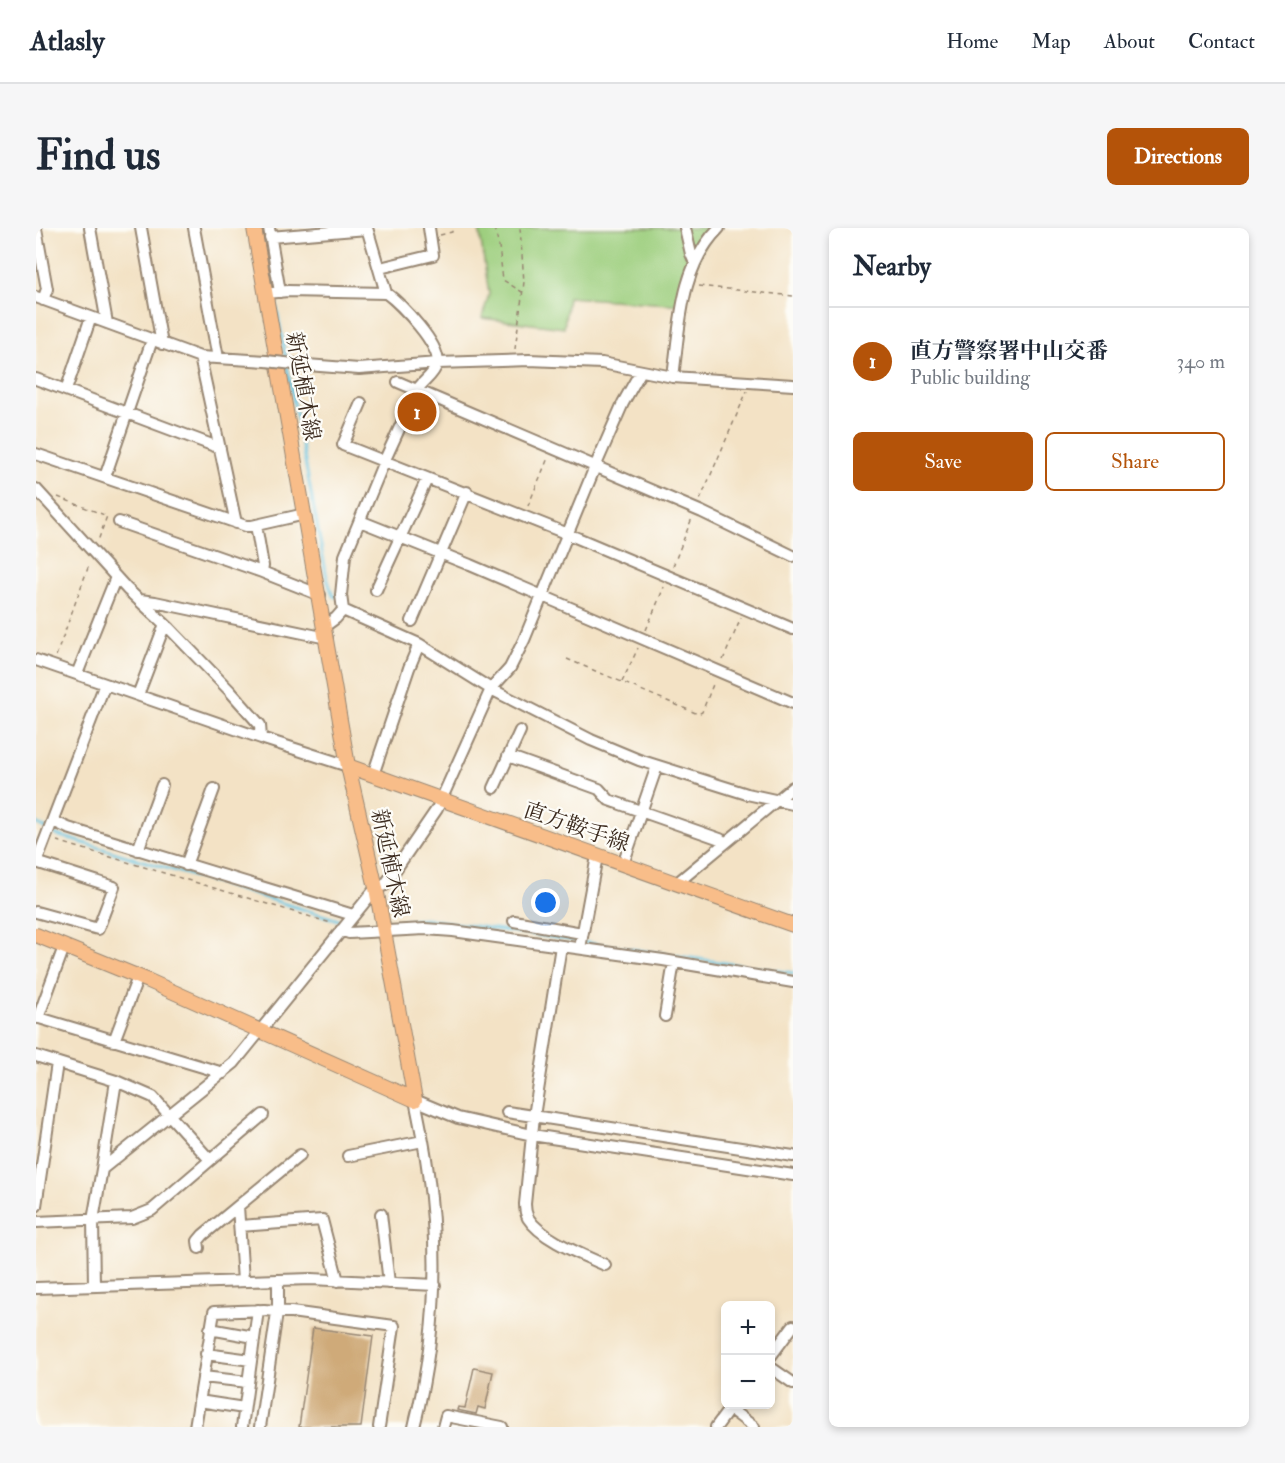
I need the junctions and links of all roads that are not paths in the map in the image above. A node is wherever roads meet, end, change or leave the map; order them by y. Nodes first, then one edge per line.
1 (90, 228) edge
2 (141, 228) edge
3 (194, 228) edge
4 (254, 228) edge
5 (367, 228) edge
6 (685, 228) edge
7 (719, 228) edge
8 (36, 229) edge
9 (269, 232) edge
10 (430, 232) edge
11 (695, 263) junction
12 (380, 268) junction
13 (273, 292) junction
14 (386, 293) junction
15 (40, 298) edge
16 (91, 317) junction
17 (107, 323) junction
18 (157, 342) junction
19 (200, 357) junction
20 (218, 358) junction
21 (438, 363) junction
22 (641, 371) junction
23 (673, 377) junction
24 (36, 379) edge
25 (398, 382) dead end
26 (793, 385) edge
27 (66, 390) junction
28 (417, 390) junction
29 (361, 404) dead end
30 (127, 413) junction
31 (220, 448) junction
32 (36, 453) edge
33 (384, 462) junction
34 (595, 467) junction
35 (105, 477) junction
36 (427, 479) junction
37 (36, 489) edge
38 (467, 492) junction
39 (305, 514) junction
40 (360, 521) junction
41 (119, 522) dead end
42 (236, 523) junction
43 (256, 525) junction
44 (568, 534) junction
45 (400, 537) junction
46 (442, 554) junction
47 (793, 556) edge
48 (262, 572) junction
49 (116, 577) junction
50 (376, 590) dead end
51 (320, 595) junction
52 (543, 597) junction
53 (140, 600) junction
54 (343, 610) junction
55 (412, 621) dead end
56 (165, 624) junction
57 (793, 629) edge
58 (326, 632) junction
59 (419, 644) junction
60 (36, 660) edge
61 (77, 674) junction
62 (105, 684) junction
63 (491, 689) junction
64 (138, 695) junction
65 (793, 703) edge
66 (520, 731) dead end
67 (261, 738) junction
68 (508, 756) junction
69 (348, 766) junction
70 (657, 766) junction
71 (373, 775) junction
72 (162, 785) dead end
73 (793, 787) edge
74 (494, 788) dead end
75 (214, 789) dead end
76 (441, 800) junction
77 (778, 800) junction
78 (793, 804) edge
79 (641, 811) junction
80 (53, 821) junction
81 (41, 835) edge
82 (724, 843) junction
83 (138, 850) junction
84 (597, 856) junction
85 (36, 862) edge
86 (623, 864) junction
87 (186, 865) junction
88 (677, 883) junction
89 (376, 888) junction
90 (36, 912) edge
91 (353, 915) junction
92 (514, 921) dead end
93 (793, 925) edge
94 (341, 930) junction
95 (385, 930) junction
96 (582, 933) junction
97 (36, 935) edge
98 (561, 946) junction
99 (64, 947) junction
100 (580, 948) junction
101 (674, 962) junction
102 (138, 977) junction
103 (793, 982) edge
104 (665, 1016) dead end
105 (37, 1018) edge
106 (262, 1031) junction
107 (114, 1041) junction
108 (36, 1056) edge
109 (57, 1063) junction
110 (223, 1073) junction
111 (116, 1081) junction
112 (415, 1100) junction
113 (507, 1112) dead end
114 (169, 1114) junction
115 (263, 1115) dead end
116 (534, 1116) junction
117 (531, 1135) junction
118 (423, 1141) junction
119 (300, 1155) dead end
120 (348, 1156) dead end
121 (793, 1156) edge
122 (210, 1160) junction
123 (102, 1169) junction
124 (793, 1175) edge
125 (36, 1206) edge
126 (238, 1206) junction
127 (381, 1214) dead end
128 (93, 1220) junction
129 (36, 1222) edge
130 (240, 1226) junction
131 (199, 1248) dead end
132 (605, 1264) dead end
133 (243, 1281) junction
134 (278, 1281) junction
135 (338, 1281) junction
136 (389, 1283) junction
137 (435, 1284) junction
138 (94, 1286) junction
139 (36, 1288) edge
140 (258, 1310) junction
141 (277, 1311) junction
142 (793, 1326) edge
143 (210, 1329) junction
144 (254, 1337) junction
145 (206, 1354) junction
146 (772, 1355) edge
147 (251, 1360) junction
148 (775, 1370) edge
149 (203, 1377) junction
150 (248, 1382) junction
151 (793, 1383) edge
152 (199, 1401) junction
153 (244, 1408) junction
154 (730, 1409) edge
155 (734, 1409) edge
156 (472, 1424) edge
157 (198, 1427) edge
158 (242, 1427) edge
159 (260, 1427) edge
160 (379, 1427) edge
161 (414, 1427) edge
162 (443, 1427) edge
163 (499, 1427) edge
164 (716, 1427) edge
165 (754, 1427) edge

1 - 17 street
2 - 18 street
3 - 20 street
4 - 13 main road, 新延植木線
5 - 9 street
5 - 12 street
6 - 11 street
7 - 11 street
8 - 15 street
9 - 13 street
10 - 12 street
11 - 23 street
12 - 14 street
13 - 14 street
13 - 39 main road, 新延植木線
14 - 21 street
15 - 16 street
16 - 17 street
16 - 27 street
17 - 18 street
18 - 19 street
18 - 30 street
19 - 20 street
19 - 31 street
20 - 21 street, bridge
21 - 22 street
21 - 28 street
22 - 23 street
22 - 34 street
23 - 26 street
24 - 27 street
25 - 28 street
27 - 30 street
28 - 33 street
28 - 34 street
29 - 33 street
30 - 31 street
30 - 35 street
31 - 42 street
32 - 35 street
33 - 36 street
33 - 40 street
34 - 44 street
34 - 47 street
35 - 42 street
36 - 38 street
36 - 45 street
37 - 49 street
38 - 44 street
38 - 46 street
39 - 43 street
39 - 51 main road, 新延植木線
40 - 45 street
40 - 54 street
41 - 48 street
42 - 43 street
43 - 48 street
44 - 52 street
44 - 57 street
45 - 46 street
45 - 50 street
46 - 52 street
46 - 55 street
48 - 51 street
49 - 53 street
49 - 61 street
51 - 58 main road, 新延植木線
52 - 63 street
52 - 65 street
53 - 56 street
53 - 58 street
54 - 58 street
54 - 59 street
56 - 64 street
56 - 67 street
58 - 69 main road, 新延植木線
59 - 63 street
59 - 71 street
60 - 61 street
61 - 62 street
62 - 64 street
62 - 80 street
63 - 70 street
63 - 76 street
64 - 67 street
66 - 68 street
67 - 69 street
68 - 74 street
68 - 79 street
69 - 71 main road, 直方鞍手線
69 - 89 main road, 新延植木線
70 - 77 street
70 - 79 street
71 - 76 main road, 直方鞍手線
72 - 83 street
73 - 77 street
75 - 87 street
76 - 84 main road, 直方鞍手線
76 - 89 street
77 - 78 street
77 - 82 street
79 - 82 street
79 - 86 street
80 - 81 street
80 - 83 street
81 - 85 street
82 - 88 street
83 - 87 street
84 - 86 main road, 直方鞍手線
84 - 96 street
85 - 90 street
86 - 88 main road, 直方鞍手線
87 - 91 street
88 - 93 main road, 直方鞍手線
89 - 91 street
89 - 95 main road, 新延植木線
91 - 94 street
92 - 96 street
94 - 95 street
94 - 106 street
95 - 98 street
95 - 112 main road, 新延植木線
96 - 100 street
97 - 99 main road
98 - 100 street
98 - 116 street
99 - 102 main road
99 - 105 street
100 - 101 street
101 - 103 street
101 - 104 street
102 - 106 main road
102 - 107 street
105 - 107 street
106 - 110 street
106 - 112 main road
107 - 110 street
108 - 109 street
109 - 111 street
109 - 125 street
110 - 114 street
111 - 114 street
111 - 123 street
112 - 117 street
112 - 118 street
113 - 116 street
114 - 122 street
114 - 123 street
115 - 122 street
116 - 117 street
116 - 121 street
117 - 124 street
117 - 132 street
118 - 120 street
118 - 137 street
119 - 126 street
122 - 128 street
123 - 128 street
126 - 130 street
126 - 131 street
127 - 136 street
128 - 129 street
128 - 138 street
130 - 133 street
130 - 135 street
133 - 134 street
133 - 138 street
134 - 135 street
134 - 141 street
135 - 136 street
136 - 137 street
137 - 161 street
138 - 139 street
140 - 141 street
140 - 143 street
140 - 144 street
141 - 159 street
141 - 160 street
142 - 146 street
143 - 144 street
143 - 145 street
144 - 147 street
145 - 147 street
145 - 149 street
147 - 150 street
148 - 151 street
149 - 150 street
149 - 152 street
150 - 153 street
152 - 153 street
152 - 157 street
153 - 158 street
154 - 164 street
155 - 165 street
156 - 162 street
156 - 163 street

